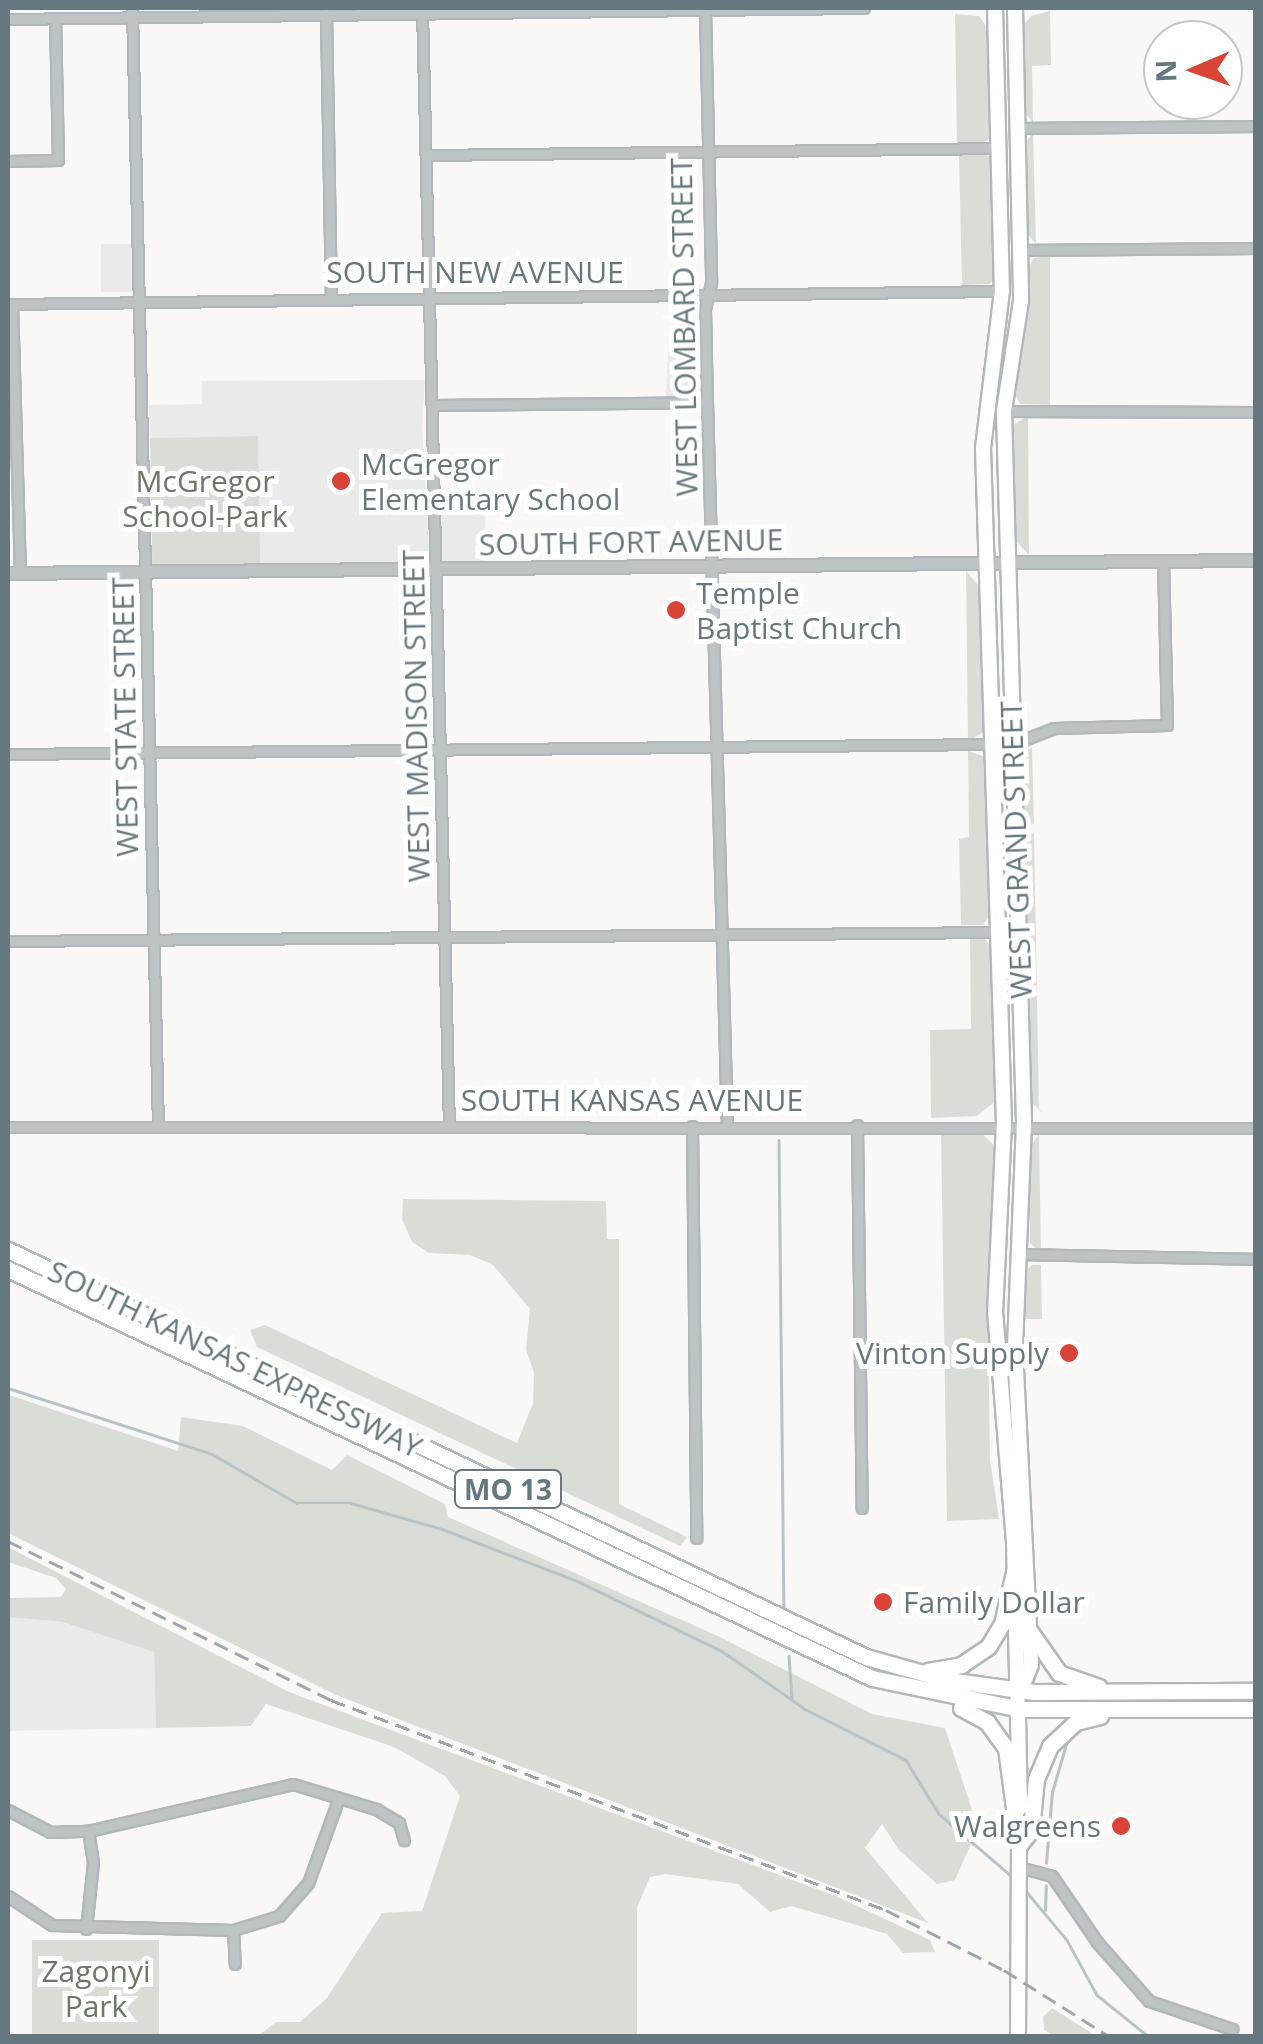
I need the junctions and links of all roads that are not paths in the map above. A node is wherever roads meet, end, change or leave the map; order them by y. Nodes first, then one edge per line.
1 (716, 8) edge
2 (864, 8) edge
3 (995, 8) edge
4 (1015, 8) edge
5 (704, 9) edge
6 (283, 11) edge
7 (422, 11) edge
8 (132, 13) edge
9 (326, 14) junction
10 (8, 19) edge
11 (55, 20) junction
12 (1256, 126) edge
13 (1018, 128) junction
14 (999, 148) junction
15 (707, 152) junction
16 (429, 154) junction
17 (8, 161) edge
18 (1256, 248) edge
19 (1022, 250) junction
20 (1002, 291) junction
21 (707, 296) junction
22 (331, 298) junction
23 (431, 298) junction
24 (142, 300) junction
25 (10, 304) edge
26 (707, 402) junction
27 (434, 405) junction
28 (1004, 411) junction
29 (1256, 412) edge
30 (1163, 560) junction
31 (1256, 560) edge
32 (988, 562) junction
33 (1007, 562) junction
34 (712, 567) junction
35 (438, 569) junction
36 (146, 572) junction
37 (14, 573) edge
38 (993, 744) junction
39 (1013, 744) junction
40 (718, 746) junction
41 (442, 747) junction
42 (151, 752) junction
43 (8, 754) edge
44 (998, 932) junction
45 (722, 934) junction
46 (446, 937) junction
47 (154, 940) junction
48 (8, 941) edge
49 (1004, 1123) junction
50 (1024, 1123) junction
51 (450, 1124) junction
52 (727, 1125) junction
53 (858, 1125) junction
54 (158, 1126) junction
55 (692, 1126) junction
56 (8, 1127) edge
57 (1256, 1128) edge
58 (8, 1250) edge
59 (1022, 1254) junction
60 (1256, 1260) edge
61 (8, 1270) edge
62 (862, 1508) dead end
63 (696, 1538) dead end
64 (1015, 1568) junction
65 (1030, 1630) junction
66 (898, 1668) junction
67 (904, 1688) junction
68 (1021, 1690) junction
69 (1123, 1692) junction
70 (1256, 1692) edge
71 (1020, 1709) junction
72 (1256, 1709) edge
73 (1129, 1710) junction
74 (338, 1800) junction
75 (8, 1810) edge
76 (88, 1831) junction
77 (404, 1840) dead end
78 (1019, 1845) junction
79 (1019, 1869) junction
80 (8, 1896) edge
81 (86, 1929) junction
82 (233, 1930) junction
83 (235, 1964) dead end
84 (1232, 2029) dead end
85 (1018, 2036) edge

1 - 2 street
1 - 5 street
3 - 14 main road, WEST GRAND STREET
4 - 13 main road, WEST GRAND STREET
5 - 7 street
5 - 15 street, WEST LOMBARD STREET
6 - 8 street
6 - 9 street
7 - 9 street
7 - 16 street, WEST MADISON STREET
8 - 11 street
8 - 24 street, WEST STATE STREET
9 - 22 street
10 - 11 street
11 - 17 street
12 - 13 street
13 - 19 main road, WEST GRAND STREET
14 - 15 street
14 - 20 main road, WEST GRAND STREET
15 - 16 street
15 - 21 street, WEST LOMBARD STREET
16 - 23 street, WEST MADISON STREET
18 - 19 street
19 - 28 main road, WEST GRAND STREET
20 - 21 street, SOUTH NEW AVENUE
20 - 32 main road, WEST GRAND STREET
21 - 23 street, SOUTH NEW AVENUE
21 - 26 street, WEST LOMBARD STREET
22 - 23 street, SOUTH NEW AVENUE
22 - 24 street, SOUTH NEW AVENUE
23 - 27 street, WEST MADISON STREET
24 - 25 street, SOUTH NEW AVENUE
24 - 36 street, WEST STATE STREET
25 - 37 street
26 - 27 street
26 - 34 street, WEST LOMBARD STREET
27 - 35 street, WEST MADISON STREET
28 - 29 street
28 - 33 main road, WEST GRAND STREET
30 - 31 street, SOUTH FORT AVENUE
30 - 33 street, SOUTH FORT AVENUE
30 - 39 street
32 - 33 street, SOUTH FORT AVENUE
32 - 34 street, SOUTH FORT AVENUE
32 - 38 main road, WEST GRAND STREET
33 - 39 main road, WEST GRAND STREET
34 - 35 street, SOUTH FORT AVENUE
34 - 40 street, WEST LOMBARD STREET
35 - 36 street, SOUTH FORT AVENUE
35 - 41 street, WEST MADISON STREET
36 - 37 street, SOUTH FORT AVENUE
36 - 42 street, WEST STATE STREET
38 - 40 street
38 - 44 main road, WEST GRAND STREET
39 - 50 main road, WEST GRAND STREET
40 - 41 street
40 - 45 street, WEST LOMBARD STREET
41 - 42 street
41 - 46 street, WEST MADISON STREET
42 - 43 street
42 - 47 street, WEST STATE STREET
44 - 45 street
44 - 49 main road, WEST GRAND STREET
45 - 46 street
45 - 52 street, WEST LOMBARD STREET
46 - 47 street
46 - 51 street, WEST MADISON STREET
47 - 48 street
47 - 54 street, WEST STATE STREET
49 - 50 street, SOUTH KANSAS AVENUE
49 - 53 street, SOUTH KANSAS AVENUE
49 - 64 main road, WEST GRAND STREET
50 - 57 street, SOUTH KANSAS AVENUE
50 - 59 main road, WEST GRAND STREET
51 - 54 street, SOUTH KANSAS AVENUE
51 - 55 street, SOUTH KANSAS AVENUE
52 - 53 street, SOUTH KANSAS AVENUE
52 - 55 street, SOUTH KANSAS AVENUE
53 - 62 street
54 - 56 street, SOUTH KANSAS AVENUE
55 - 63 street
58 - 66 main road, SOUTH KANSAS EXPRESSWAY / MO 13
59 - 60 street
59 - 65 main road, WEST GRAND STREET
61 - 67 main road, SOUTH KANSAS EXPRESSWAY / MO 13
64 - 66 main road
64 - 68 main road, WEST GRAND STREET
65 - 68 main road, WEST GRAND STREET
65 - 69 main road
66 - 68 main road, SOUTH KANSAS EXPRESSWAY / MO 13
67 - 71 main road, SOUTH KANSAS EXPRESSWAY / MO 13
67 - 78 main road
68 - 69 main road, SOUTH KANSAS EXPRESSWAY / MO 13
68 - 71 main road, WEST GRAND STREET
69 - 70 main road, SOUTH KANSAS EXPRESSWAY / MO 13
71 - 73 main road, SOUTH KANSAS EXPRESSWAY / MO 13
71 - 78 main road, WEST GRAND STREET
72 - 73 main road, SOUTH KANSAS EXPRESSWAY / MO 13
73 - 78 main road
74 - 76 street
74 - 77 street
74 - 82 street
75 - 76 street
76 - 81 street
78 - 79 main road, WEST GRAND STREET
79 - 84 street
79 - 85 main road, WEST GRAND STREET
80 - 81 street
81 - 82 street
82 - 83 street

